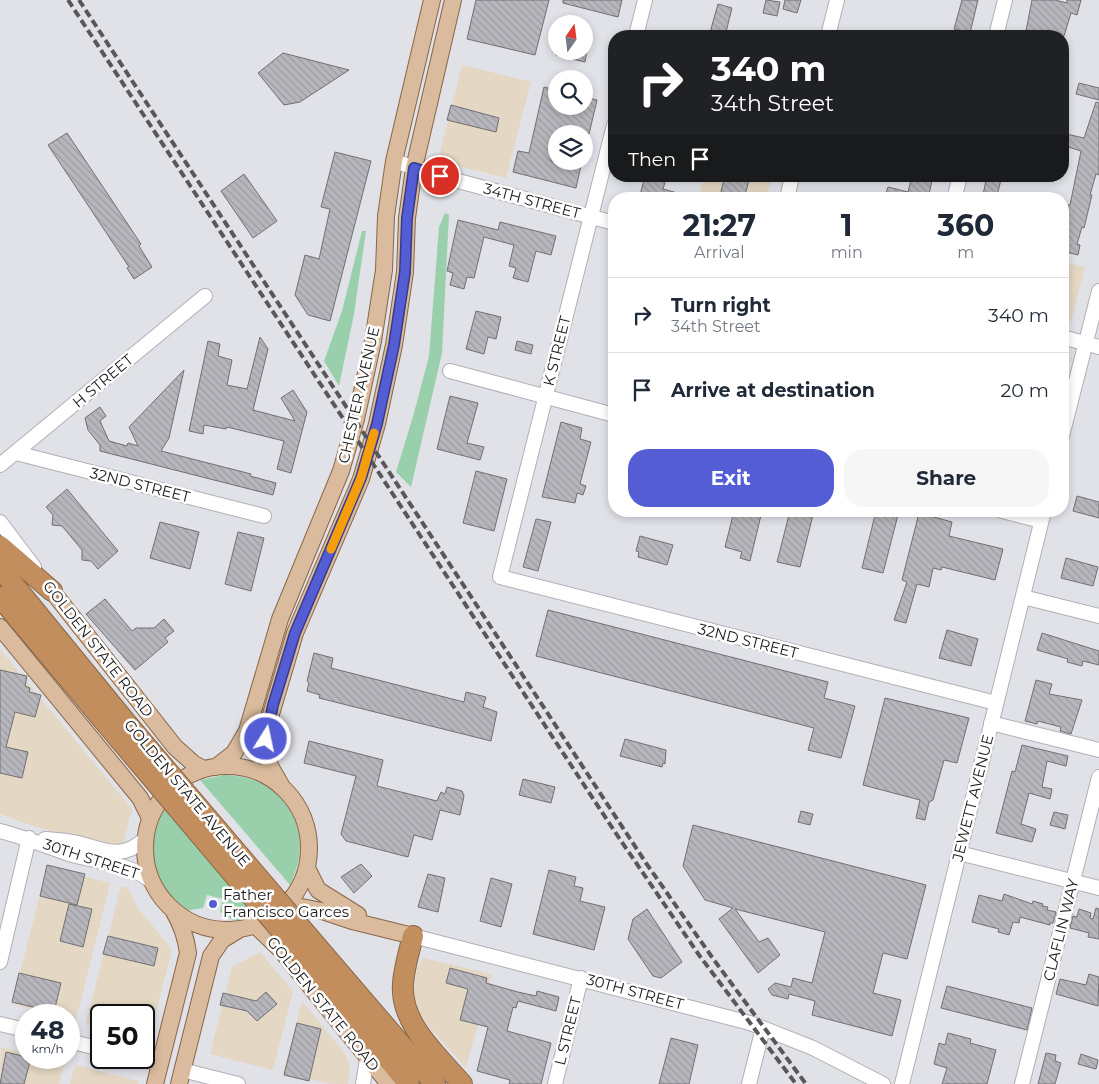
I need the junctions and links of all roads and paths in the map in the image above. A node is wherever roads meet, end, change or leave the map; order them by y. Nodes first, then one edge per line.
1 (432, 0) edge
2 (453, 0) edge
3 (645, 0) edge
4 (837, 0) edge
5 (1005, 0) edge
6 (638, 30) edge
7 (830, 30) edge
8 (998, 30) edge
9 (608, 149) edge
10 (394, 161) junction
11 (414, 168) junction
12 (591, 217) junction
13 (608, 221) edge
14 (1099, 291) edge
15 (205, 296) dead end
16 (1069, 339) edge
17 (1092, 345) edge
18 (450, 371) dead end
19 (545, 398) junction
20 (608, 414) edge
21 (1069, 415) edge
22 (16, 453) junction
23 (0, 465) edge
24 (264, 516) dead end
25 (1042, 517) edge
26 (0, 522) edge
27 (0, 546) edge
28 (0, 568) edge
29 (500, 577) joint
30 (52, 591) junction
31 (0, 597) edge
32 (1023, 597) junction
33 (1099, 616) edge
34 (0, 627) edge
35 (996, 703) junction
36 (991, 723) junction
37 (124, 733) junction
38 (1099, 750) edge
39 (210, 768) junction
40 (1099, 776) edge
41 (282, 786) junction
42 (150, 818) junction
43 (0, 831) edge
44 (29, 838) junction
45 (145, 839) junction
46 (959, 853) junction
47 (307, 868) junction
48 (1073, 881) junction
49 (152, 882) junction
50 (1099, 888) edge
51 (286, 904) junction
52 (172, 909) junction
53 (377, 926) junction
54 (248, 927) junction
55 (413, 936) junction
56 (318, 961) junction
57 (0, 962) edge
58 (582, 978) junction
59 (0, 1024) edge
60 (15, 1027) edge
61 (763, 1028) junction
62 (368, 1059) junction
63 (155, 1063) edge
64 (160, 1064) junction
65 (180, 1077) edge
66 (156, 1084) edge
67 (238, 1084) edge
68 (363, 1084) edge
69 (389, 1084) edge
70 (408, 1084) edge
71 (435, 1084) edge
72 (462, 1084) edge
73 (555, 1084) edge
74 (749, 1084) edge
75 (883, 1084) edge
76 (902, 1084) edge
77 (1022, 1084) edge

1 - 10 main road, CHESTER AVENUE
2 - 11 main road, CHESTER AVENUE
3 - 6 street
4 - 7 street
5 - 8 street
9 - 12 street, K STREET
10 - 11 street, 34TH STREET
10 - 39 main road, CHESTER AVENUE
11 - 12 street, 34TH STREET
11 - 41 main road, CHESTER AVENUE
12 - 13 street, 34TH STREET
12 - 19 street, K STREET
14 - 17 street
15 - 22 street, H STREET
16 - 17 street
17 - 21 street
18 - 19 street
19 - 20 street
19 - 29 street, K STREET
22 - 23 street, H STREET
22 - 24 street, 32ND STREET
25 - 32 street, JEWETT AVENUE
26 - 30 street, GOLDEN STATE ROAD
27 - 30 highway
28 - 37 highway, GOLDEN STATE AVENUE
29 - 35 street, 32ND STREET
30 - 39 main road, GOLDEN STATE ROAD
31 - 37 highway, GOLDEN STATE AVENUE
32 - 33 street
32 - 35 street, JEWETT AVENUE
34 - 42 main road
35 - 36 street, JEWETT AVENUE
36 - 38 street
36 - 46 street, JEWETT AVENUE
37 - 56 highway, GOLDEN STATE AVENUE, bridge
39 - 41 main road
39 - 42 main road
40 - 48 street, CLAFLIN WAY
41 - 47 main road
42 - 45 main road
43 - 44 street, 30TH STREET
44 - 45 street, 30TH STREET
44 - 49 street, 30TH STREET
44 - 57 street
45 - 49 main road
46 - 48 street
46 - 76 street, JEWETT AVENUE
47 - 51 main road
47 - 53 main road, 30TH STREET
48 - 50 street
48 - 77 street, CLAFLIN WAY
49 - 52 main road
51 - 53 main road, 30TH STREET
51 - 54 main road
52 - 54 main road
52 - 64 main road
53 - 55 main road, 30TH STREET
54 - 62 main road, GOLDEN STATE ROAD
54 - 65 main road
55 - 58 street, 30TH STREET
55 - 72 highway
56 - 70 highway, GOLDEN STATE AVENUE
56 - 71 highway, GOLDEN STATE AVENUE
58 - 61 street, 30TH STREET
58 - 73 street, L STREET
59 - 60 street
61 - 74 street
61 - 75 street, 30TH STREET
62 - 68 street
62 - 69 main road, GOLDEN STATE ROAD
63 - 64 street
64 - 66 main road
65 - 67 street

